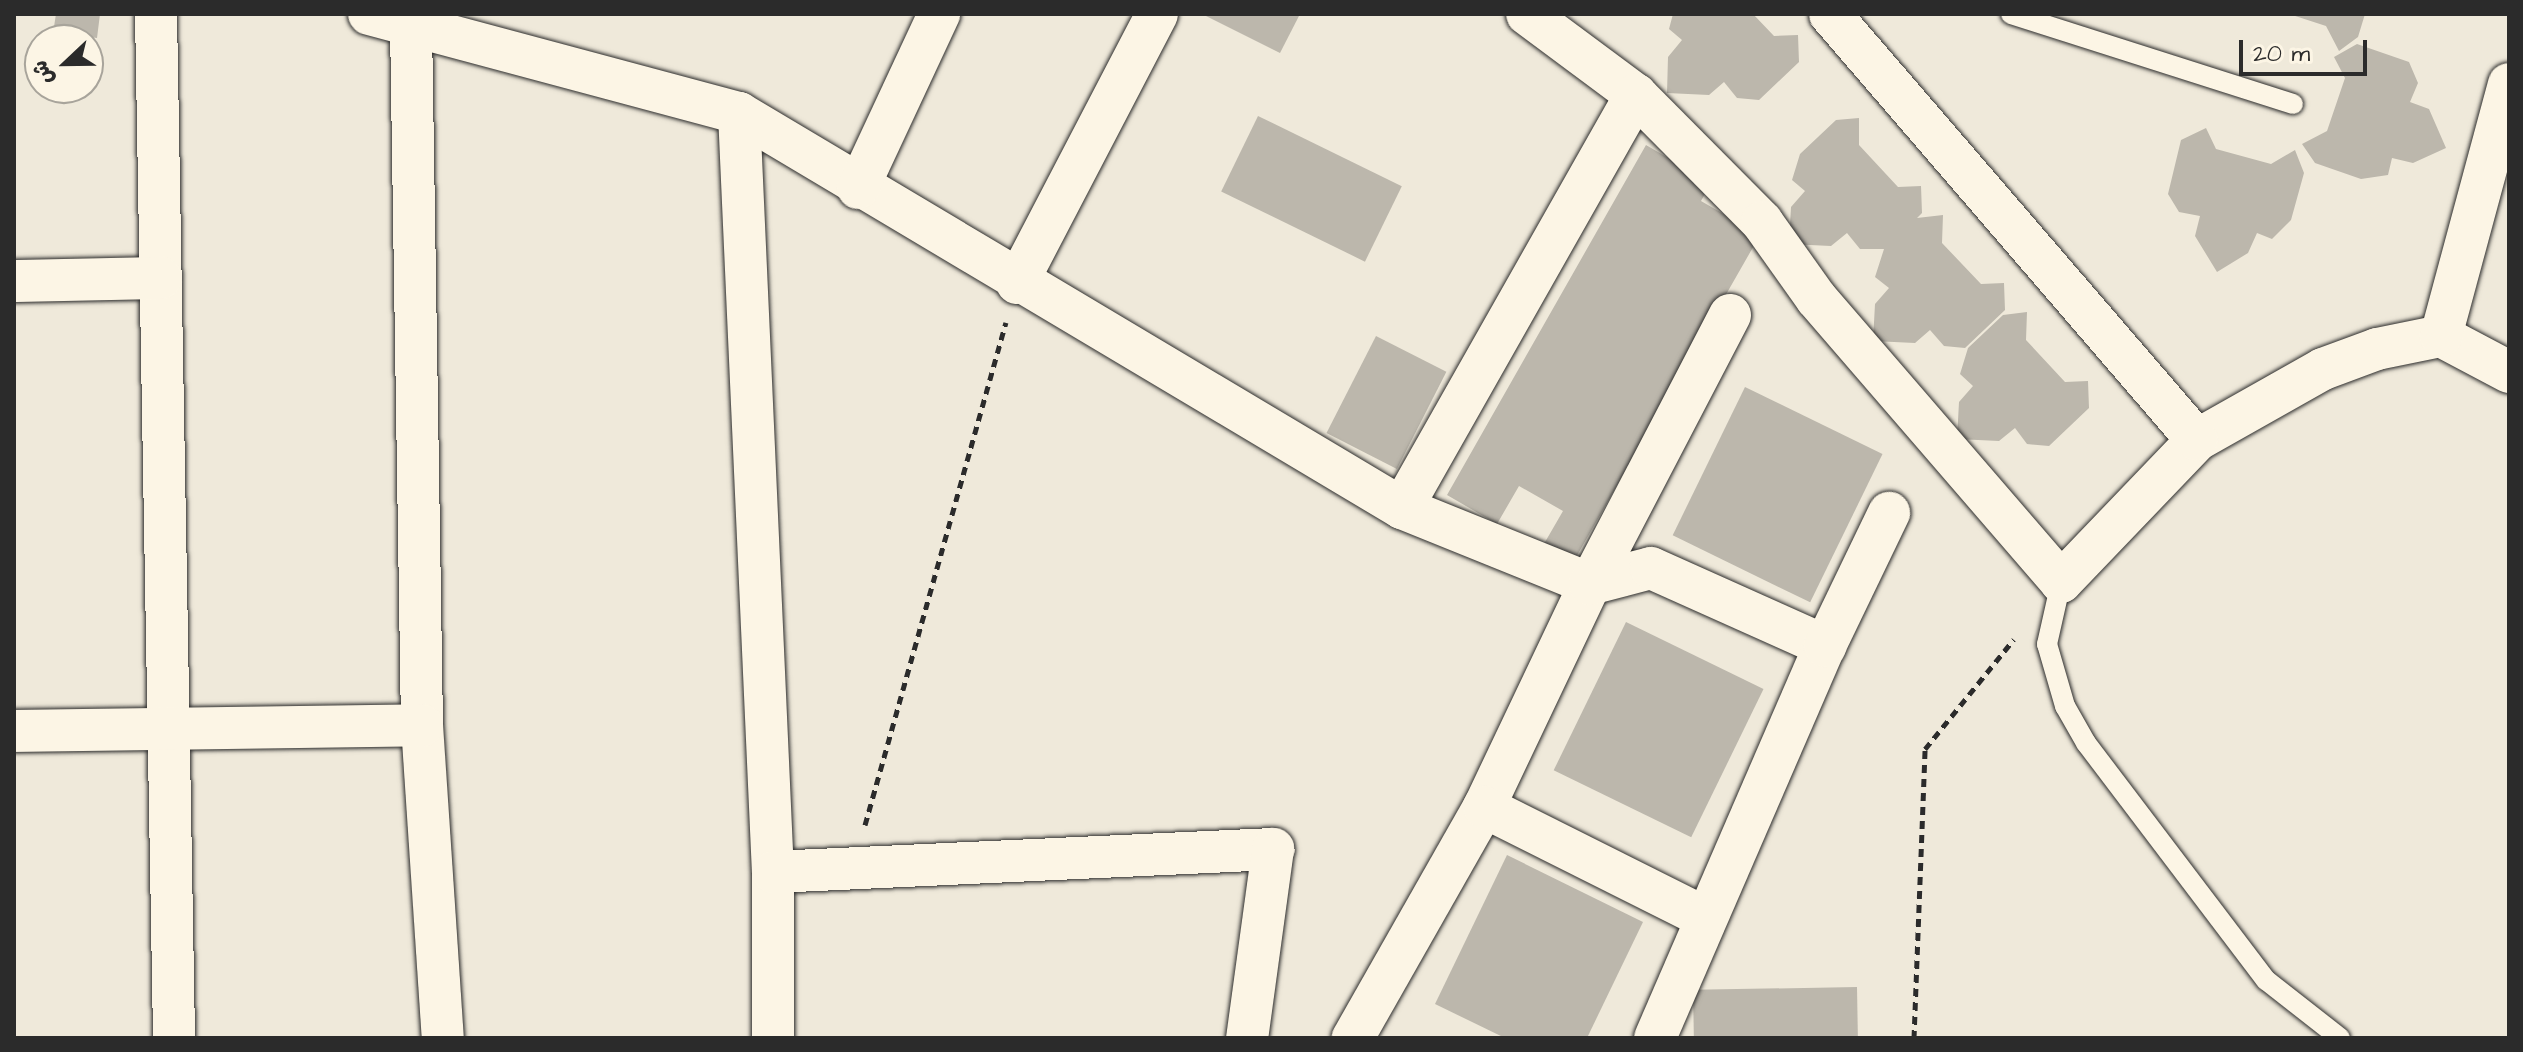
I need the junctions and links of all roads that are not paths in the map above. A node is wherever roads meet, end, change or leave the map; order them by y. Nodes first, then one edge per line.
1 (156, 14) edge
2 (369, 14) edge
3 (939, 14) edge
4 (1157, 14) edge
5 (1527, 14) edge
6 (1830, 14) edge
7 (2011, 14) edge
8 (411, 25) junction
9 (2509, 86) edge
10 (1636, 95) junction
11 (2293, 104) dead end
12 (739, 113) junction
13 (858, 188) junction
14 (161, 278) junction
15 (14, 281) edge
16 (1017, 283) junction
17 (1730, 315) dead end
18 (2441, 336) junction
19 (2509, 372) edge
20 (2197, 440) junction
21 (1402, 508) junction
22 (1889, 513) dead end
23 (2061, 582) junction
24 (1590, 584) junction
25 (1825, 646) junction
26 (422, 725) junction
27 (169, 727) junction
28 (14, 731) edge
29 (1484, 807) junction
30 (773, 872) junction
31 (1704, 917) junction
32 (174, 1038) edge
33 (443, 1038) edge
34 (773, 1038) edge
35 (1247, 1038) edge
36 (1353, 1038) edge
37 (1655, 1038) edge
38 (2340, 1038) edge

1 - 14 street
2 - 8 street
3 - 13 street
4 - 16 street
5 - 10 street
6 - 20 street
7 - 11 lane
8 - 12 street
8 - 26 street
9 - 18 street
10 - 21 street
10 - 23 street
12 - 13 street
12 - 30 street
13 - 16 street
14 - 15 street
14 - 27 street
16 - 21 street
17 - 24 street
18 - 19 street
18 - 20 street
20 - 23 street
21 - 24 street
22 - 25 street
23 - 38 lane
24 - 25 street
24 - 29 street
25 - 31 street
26 - 27 street
26 - 33 street
27 - 28 street
27 - 32 street
29 - 31 street
29 - 36 street
30 - 34 street
30 - 35 street
31 - 37 street

